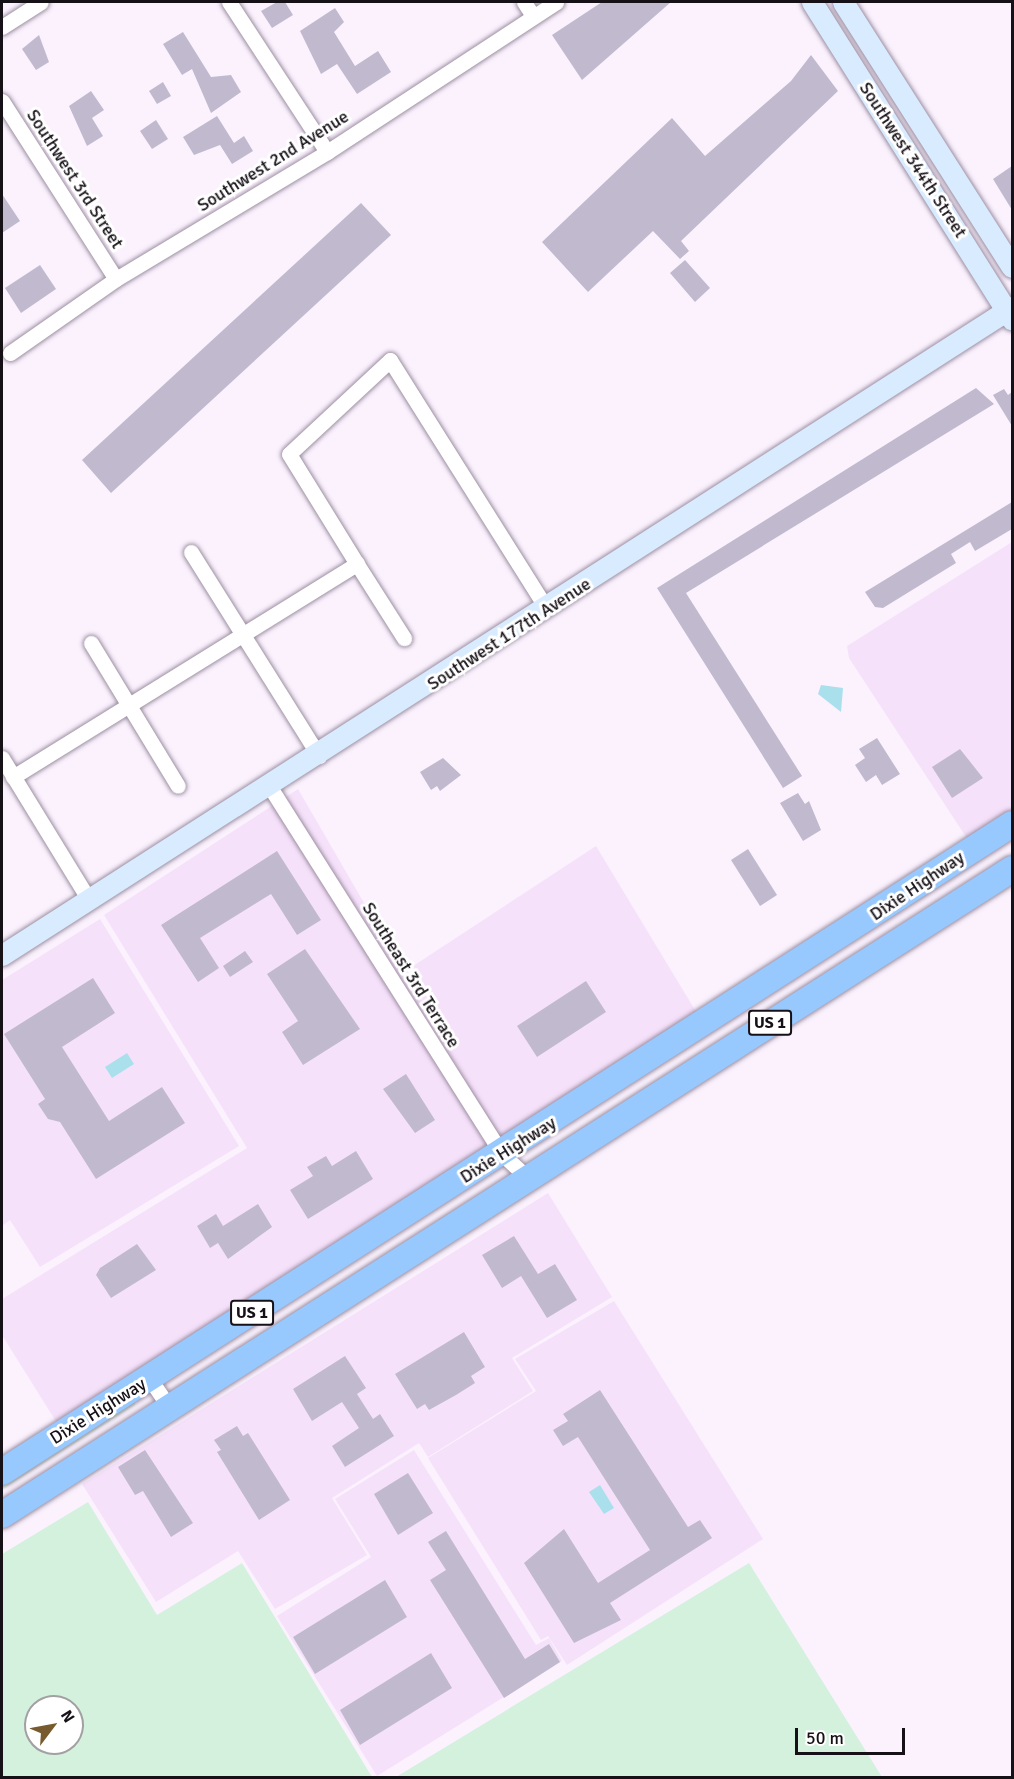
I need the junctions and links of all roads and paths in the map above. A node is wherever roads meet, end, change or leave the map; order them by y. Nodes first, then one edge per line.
1 (41, 2) edge
2 (229, 2) edge
3 (524, 2) edge
4 (556, 2) edge
5 (812, 2) edge
6 (843, 2) edge
7 (533, 16) junction
8 (2, 27) edge
9 (2, 101) edge
10 (327, 152) junction
11 (1012, 267) edge
12 (116, 279) junction
13 (1011, 312) edge
14 (9, 353) dead end
15 (191, 552) dead end
16 (357, 564) junction
17 (547, 609) junction
18 (243, 633) junction
19 (404, 638) dead end
20 (91, 643) dead end
21 (128, 704) junction
22 (319, 756) junction
23 (2, 758) edge
24 (13, 777) junction
25 (178, 786) dead end
26 (270, 787) junction
27 (1012, 824) edge
28 (1012, 869) edge
29 (89, 900) junction
30 (2, 955) edge
31 (502, 1154) junction
32 (527, 1177) junction
33 (150, 1379) junction
34 (169, 1407) junction
35 (2, 1472) edge
36 (2, 1515) edge

1 - 8 street
2 - 10 street
3 - 7 street
4 - 7 street, Southwest 2nd Avenue
5 - 13 main road, Southwest 344th Street
6 - 11 main road, Southwest 344th Street
7 - 10 street, Southwest 2nd Avenue
9 - 12 street, Southwest 3rd Street
10 - 12 street, Southwest 2nd Avenue
12 - 14 street, Southwest 2nd Avenue
13 - 17 main road, Southwest 177th Avenue
15 - 18 street
16 - 17 street
16 - 18 street
16 - 19 street
17 - 22 main road, Southwest 177th Avenue
18 - 21 street
18 - 22 street
20 - 21 street
21 - 24 street
21 - 25 street
22 - 26 main road, Southwest 177th Avenue
23 - 24 street
24 - 29 street
26 - 29 main road, Southwest 177th Avenue
26 - 31 street, Southeast 3rd Terrace
27 - 31 highway, Dixie Highway / US 1
28 - 32 highway, Dixie Highway / US 1
29 - 30 main road, Southwest 177th Avenue
31 - 32 street, Southeast 3rd Terrace
31 - 33 highway, Dixie Highway / US 1
32 - 34 highway, Dixie Highway / US 1
33 - 34 street
33 - 35 highway, Dixie Highway / US 1
34 - 36 highway, Dixie Highway / US 1

